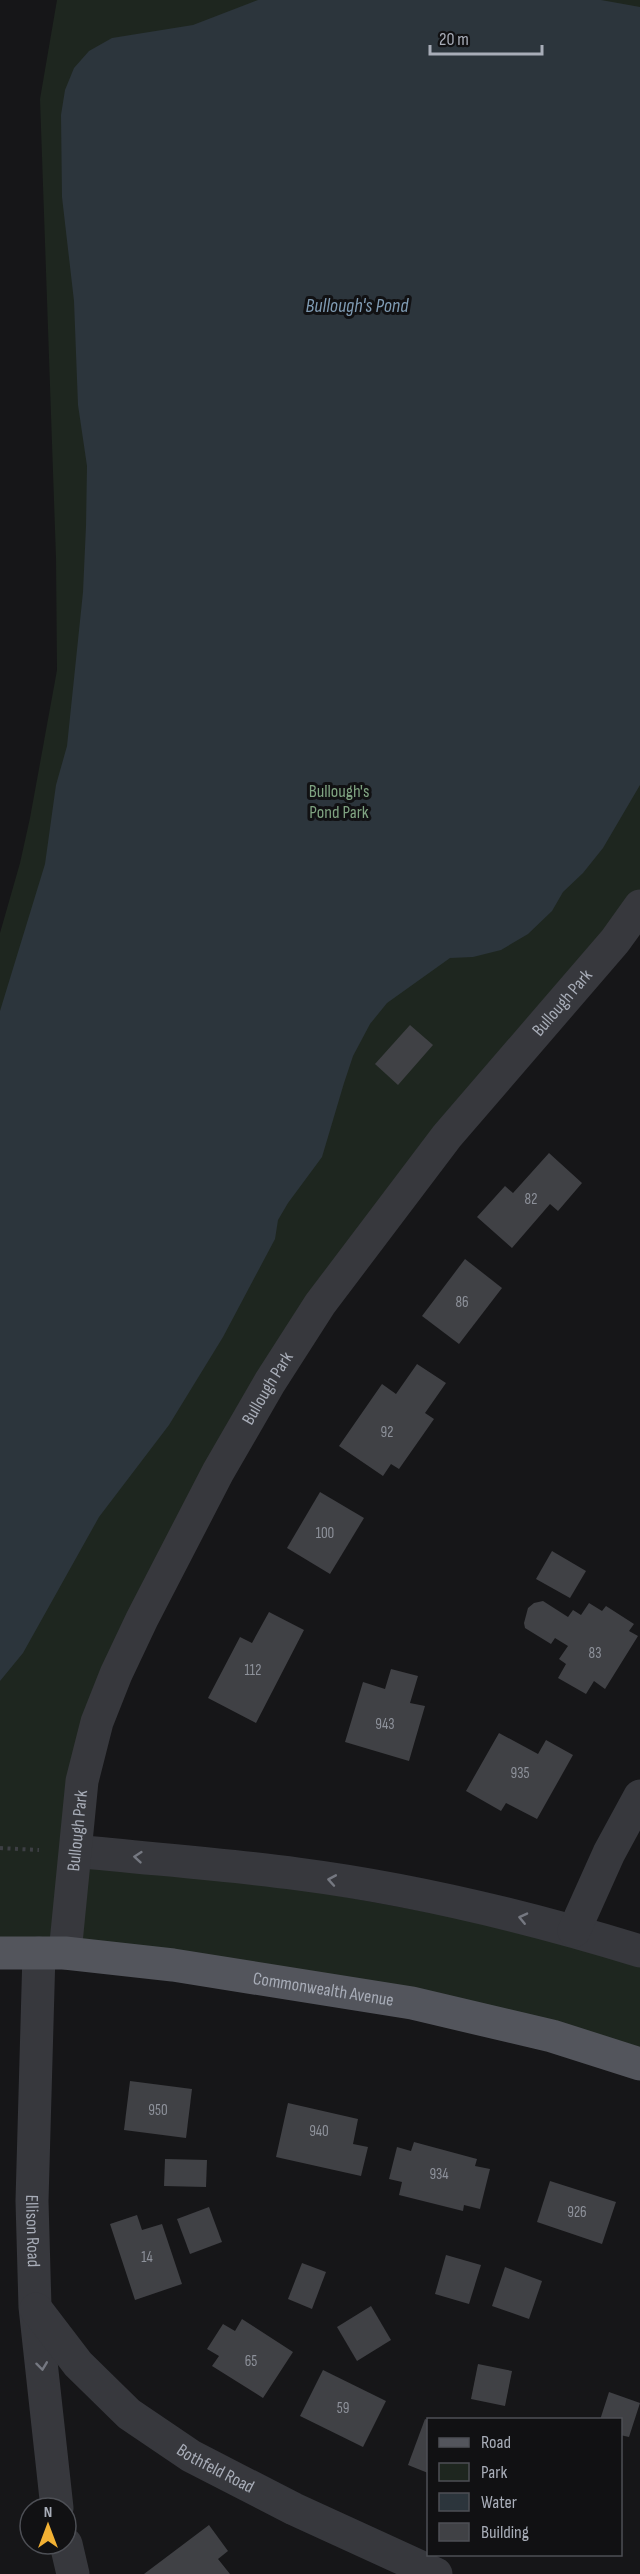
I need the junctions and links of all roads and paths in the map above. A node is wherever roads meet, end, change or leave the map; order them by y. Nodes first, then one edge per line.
1 (640, 906) edge
2 (640, 1796) edge
3 (76, 1851) junction
4 (574, 1931) junction
5 (640, 1951) edge
6 (0, 1953) edge
7 (52, 1953) junction
8 (640, 2064) edge
9 (35, 2307) junction
10 (56, 2496) edge
11 (69, 2556) edge
12 (73, 2574) edge
13 (436, 2574) edge

1 - 3 street, Bullough Park
2 - 4 street
4 -> 3 street
3 - 7 street, Bullough Park
4 - 5 street
6 - 7 main road, Commonwealth Avenue
7 - 8 main road, Commonwealth Avenue
7 - 9 street, Ellison Road
9 -> 10 street, Ellison Road
9 - 13 street, Bothfeld Road
11 - 12 street

